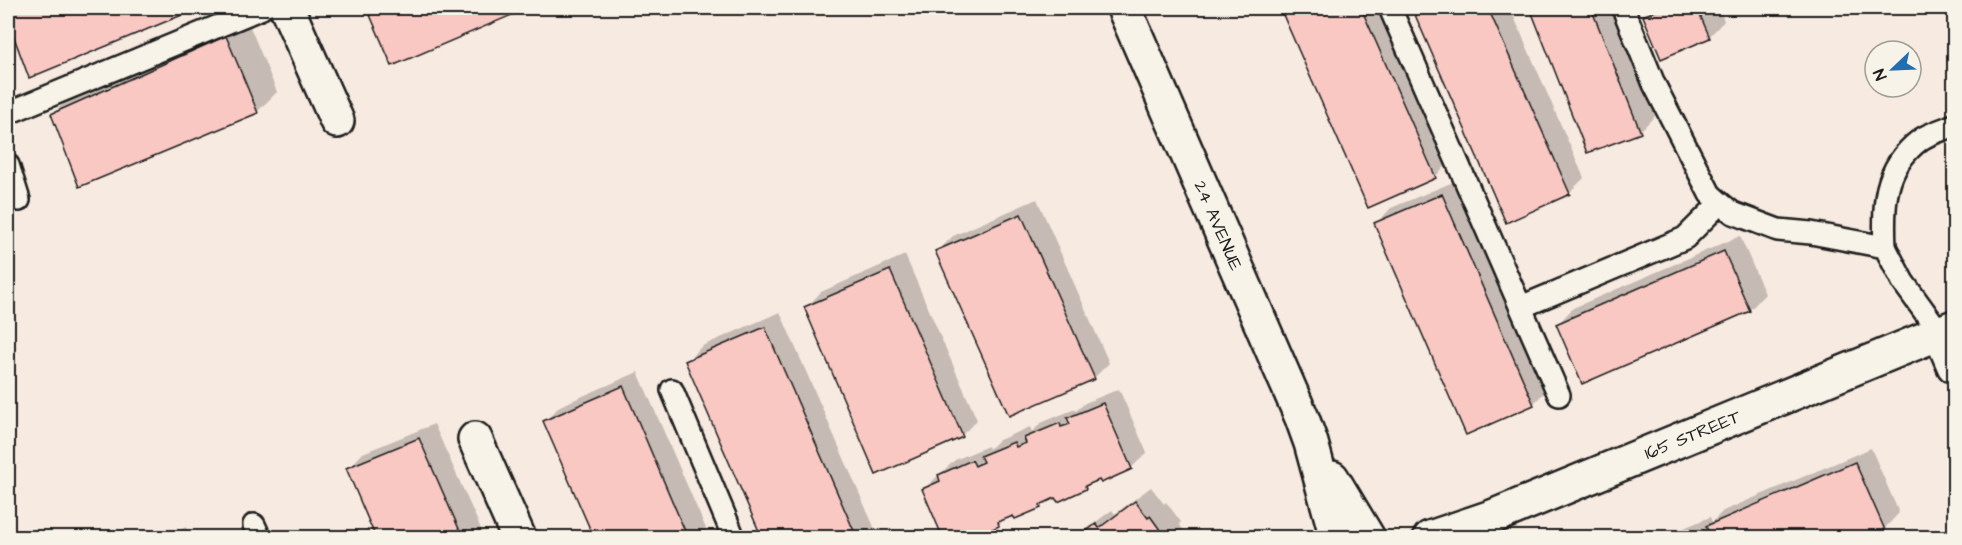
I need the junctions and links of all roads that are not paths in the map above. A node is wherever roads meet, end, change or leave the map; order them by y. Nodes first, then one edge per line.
1 (262, 8) edge
2 (287, 8) edge
3 (1124, 8) edge
4 (1390, 8) edge
5 (1623, 8) edge
6 (8, 113) edge
7 (337, 121) dead end
8 (1954, 125) edge
9 (8, 165) edge
10 (19, 200) dead end
11 (1719, 203) junction
12 (1884, 247) junction
13 (1521, 307) junction
14 (1947, 330) edge
15 (1954, 366) edge
16 (672, 390) dead end
17 (1559, 395) dead end
18 (476, 439) dead end
19 (1311, 444) junction
20 (519, 537) edge
21 (735, 537) edge
22 (1337, 537) edge
23 (1368, 537) edge
24 (1430, 537) edge

1 - 6 lane
2 - 7 street
3 - 19 street, 24 AVENUE
4 - 13 lane
5 - 11 lane
8 - 12 lane
9 - 10 lane
11 - 12 lane
11 - 13 lane
12 - 14 lane
13 - 17 lane
14 - 15 street
14 - 24 street, 165 STREET
16 - 21 lane
18 - 20 street
19 - 22 street, 24 AVENUE
19 - 23 street, 24 AVENUE

